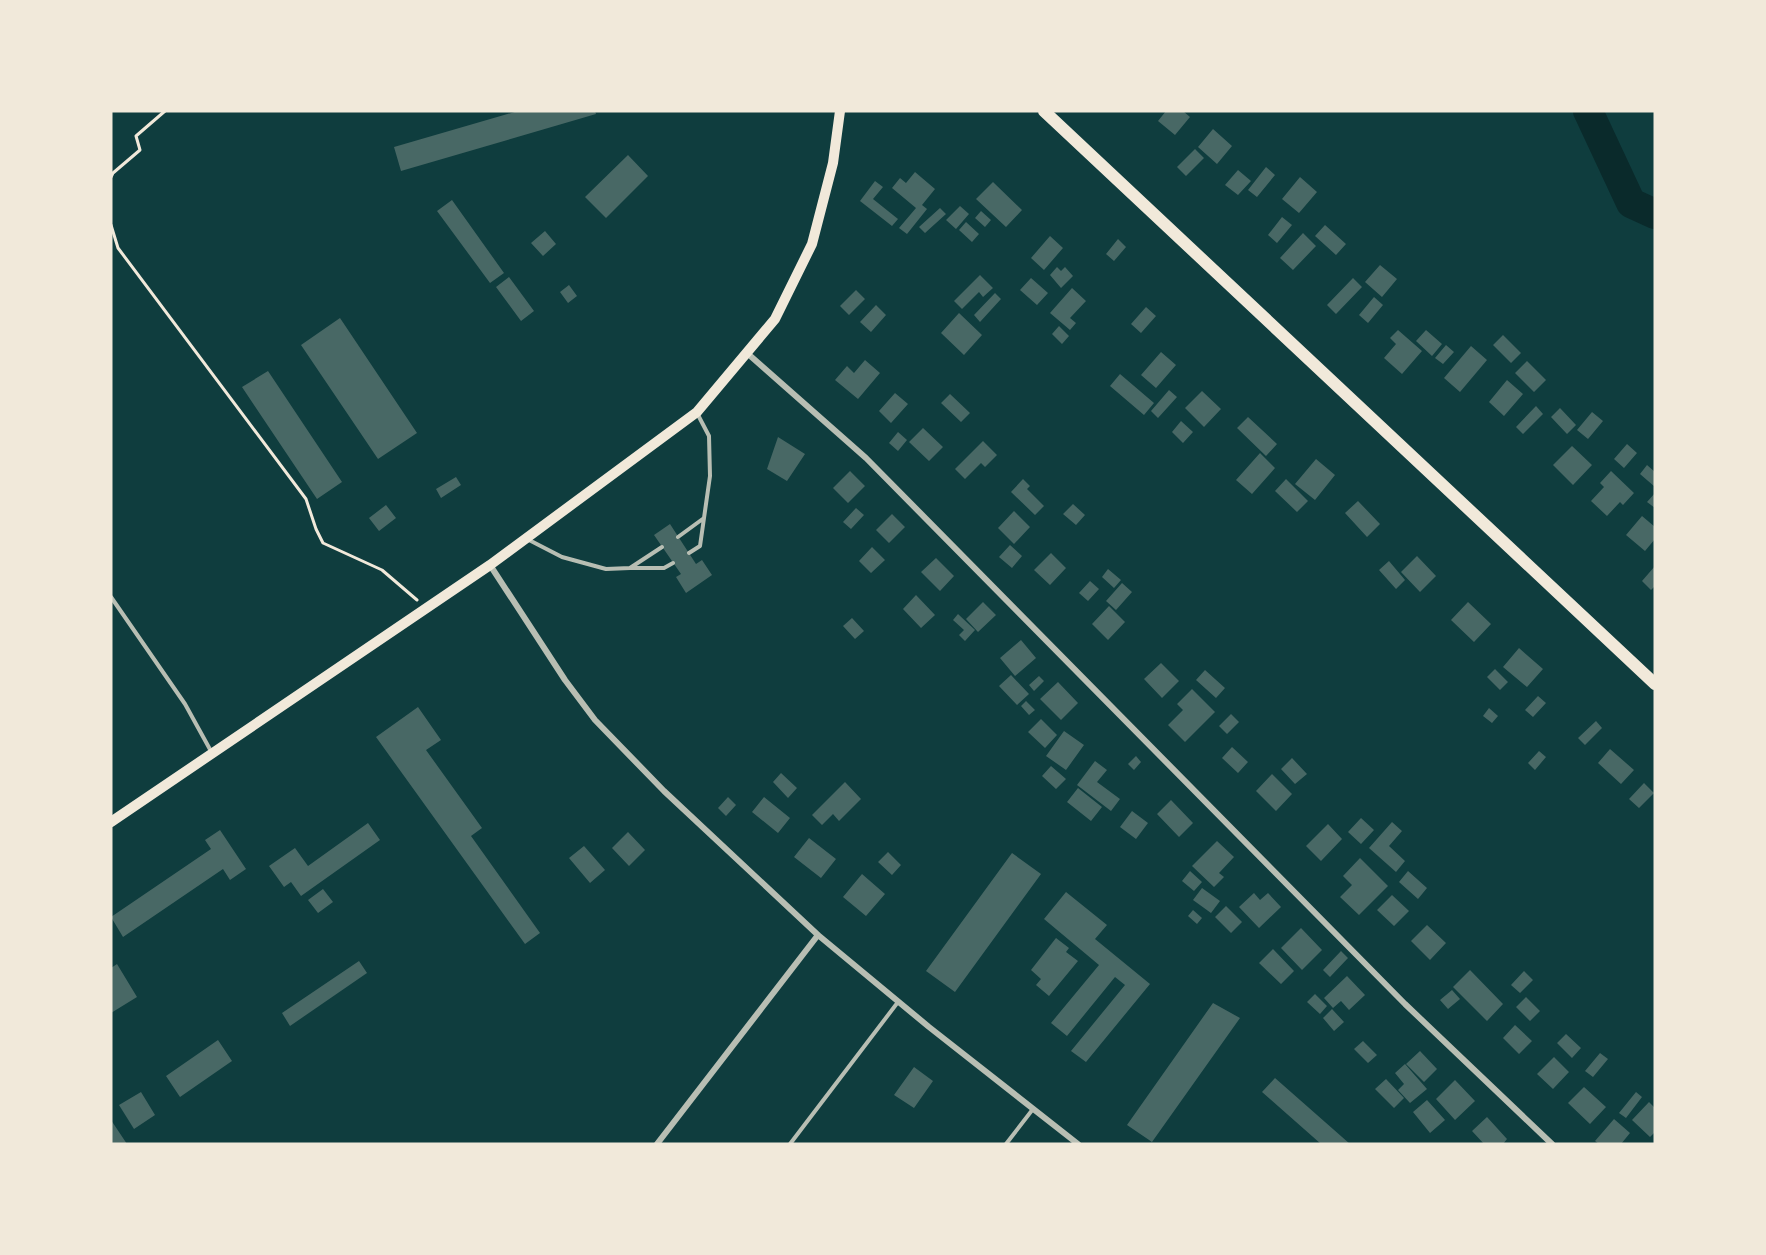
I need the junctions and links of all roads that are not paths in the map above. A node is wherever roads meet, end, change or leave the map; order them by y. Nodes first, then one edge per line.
1 (840, 111) edge
2 (1044, 111) edge
3 (747, 353) junction
4 (697, 412) junction
5 (704, 518) junction
6 (678, 537) dead end
7 (526, 538) junction
8 (662, 547) dead end
9 (689, 553) dead end
10 (673, 563) dead end
11 (490, 565) junction
12 (630, 568) junction
13 (111, 597) edge
14 (1655, 684) edge
15 (213, 753) junction
16 (111, 822) edge
17 (818, 934) junction
18 (898, 1002) junction
19 (1033, 1109) junction
20 (657, 1144) edge
21 (790, 1144) edge
22 (1006, 1144) edge
23 (1078, 1144) edge
24 (1552, 1144) edge

1 - 3 main road
2 - 14 highway
3 - 4 main road
3 - 24 street
4 - 5 lane
4 - 7 main road
5 - 6 lane
5 - 9 lane
7 - 11 main road
7 - 12 lane
8 - 12 lane
10 - 12 lane
11 - 15 main road
11 - 17 street
13 - 15 lane
15 - 16 main road
17 - 18 street
17 - 20 street
18 - 19 street
18 - 21 lane
19 - 22 lane
19 - 23 street

